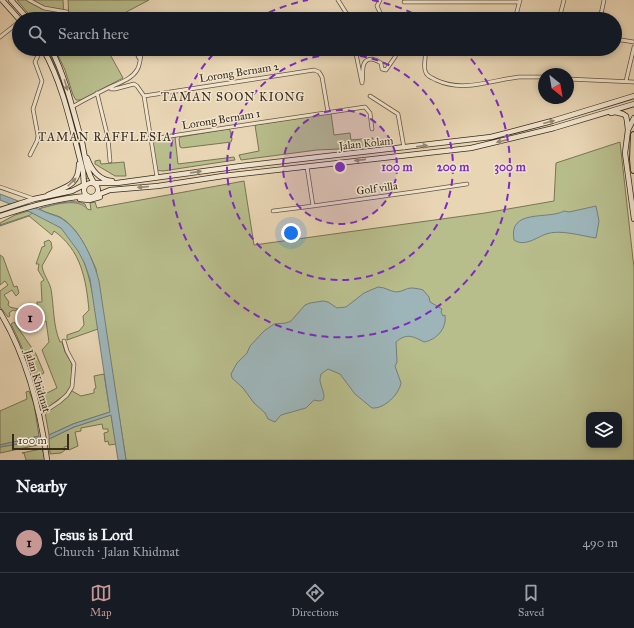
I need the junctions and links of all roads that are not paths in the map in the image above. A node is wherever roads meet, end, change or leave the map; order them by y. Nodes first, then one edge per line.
1 (2, 0) edge
2 (11, 0) edge
3 (29, 0) edge
4 (338, 0) edge
5 (380, 0) edge
6 (564, 0) edge
7 (604, 0) edge
8 (520, 1) edge
9 (404, 2) dead end
10 (12, 12) edge
11 (22, 12) edge
12 (67, 12) dead end
13 (346, 12) edge
14 (380, 12) edge
15 (517, 12) edge
16 (561, 12) edge
17 (601, 12) edge
18 (12, 26) edge
19 (1, 35) edge
20 (622, 40) edge
21 (634, 42) edge
22 (634, 47) edge
23 (39, 56) joint
24 (54, 56) edge
25 (138, 56) edge
26 (141, 56) edge
27 (356, 56) edge
28 (396, 56) edge
29 (426, 56) edge
30 (48, 57) joint
31 (140, 59) junction
32 (538, 77) edge
33 (574, 78) edge
34 (626, 80) junction
35 (634, 82) edge
36 (110, 87) junction
37 (97, 93) junction
38 (144, 96) junction
39 (370, 96) dead end
40 (634, 96) edge
41 (610, 103) junction
42 (634, 104) edge
43 (72, 107) junction
44 (623, 107) junction
45 (328, 112) junction
46 (601, 114) junction
47 (634, 118) edge
48 (633, 122) edge
49 (372, 129) dead end
50 (628, 130) junction
51 (634, 134) edge
52 (151, 139) junction
53 (404, 148) junction
54 (78, 154) junction
55 (30, 155) dead end
56 (85, 155) junction
57 (331, 156) junction
58 (110, 161) dead end
59 (338, 163) junction
60 (307, 167) junction
61 (634, 170) edge
62 (157, 177) junction
63 (126, 181) junction
64 (94, 183) junction
65 (467, 184) dead end
66 (84, 185) junction
67 (0, 187) edge
68 (116, 190) junction
69 (45, 196) junction
70 (87, 196) junction
71 (95, 196) junction
72 (34, 199) junction
73 (64, 200) junction
74 (313, 206) junction
75 (0, 210) edge
76 (273, 211) dead end
77 (0, 216) edge
78 (634, 219) edge
79 (1, 315) edge
80 (64, 341) dead end
81 (39, 413) junction
82 (47, 460) edge

1 - 10 main road
2 - 11 main road
3 - 12 street
4 - 13 street
5 - 14 street
6 - 16 street
7 - 17 street
8 - 9 street
8 - 15 street
18 - 19 street
20 - 21 street
22 - 34 street
23 - 30 street
23 - 55 street
24 -> 43 main road
25 - 31 street
26 - 31 street
27 - 28 street
29 - 32 street
30 - 54 main road
31 - 36 street
33 - 34 street
34 - 35 street
36 - 37 street
36 - 38 street
37 - 43 street
37 - 58 street
38 - 45 street, Lorong Bernam 2
38 - 52 street
39 - 53 street
40 - 41 main road, Jalan Kolam
41 - 44 main road
53 -> 41 main road, Jalan Kolam
42 - 44 main road, Jalan Kolam
43 - 56 main road
44 - 46 main road, Jalan Kolam
45 - 49 street, Lorong Bernam 1
45 - 52 street, Lorong Bernam 1
46 - 50 main road
46 -> 59 main road, Jalan Kolam
47 - 48 main road
48 - 50 main road
50 - 78 main road
51 - 61 highway
52 - 62 street
53 - 57 main road, Jalan Kolam
54 - 66 main road
69 -> 54 main road
56 - 63 main road
56 - 64 main road
57 - 59 main road
62 -> 57 main road, Jalan Kolam
59 - 60 main road, Jalan Kolam
60 -> 68 main road, Jalan Kolam
60 - 74 street
62 - 63 main road, Jalan Kolam
63 - 64 main road, Jalan Kolam
64 - 66 main road
64 - 71 main road
65 - 74 street, Golf villa
66 - 69 main road
66 - 70 main road
67 - 72 street
68 - 71 main road, Jalan Kolam
68 - 73 main road, Jalan Kolam
69 - 72 main road
70 - 71 main road
70 - 73 main road, Jalan Kolam
72 - 75 main road
73 - 77 main road, Jalan Kolam
74 - 76 street, Golf villa
79 - 81 main road, Jalan Khidmat
80 - 81 street
81 - 82 main road, Jalan Khidmat

